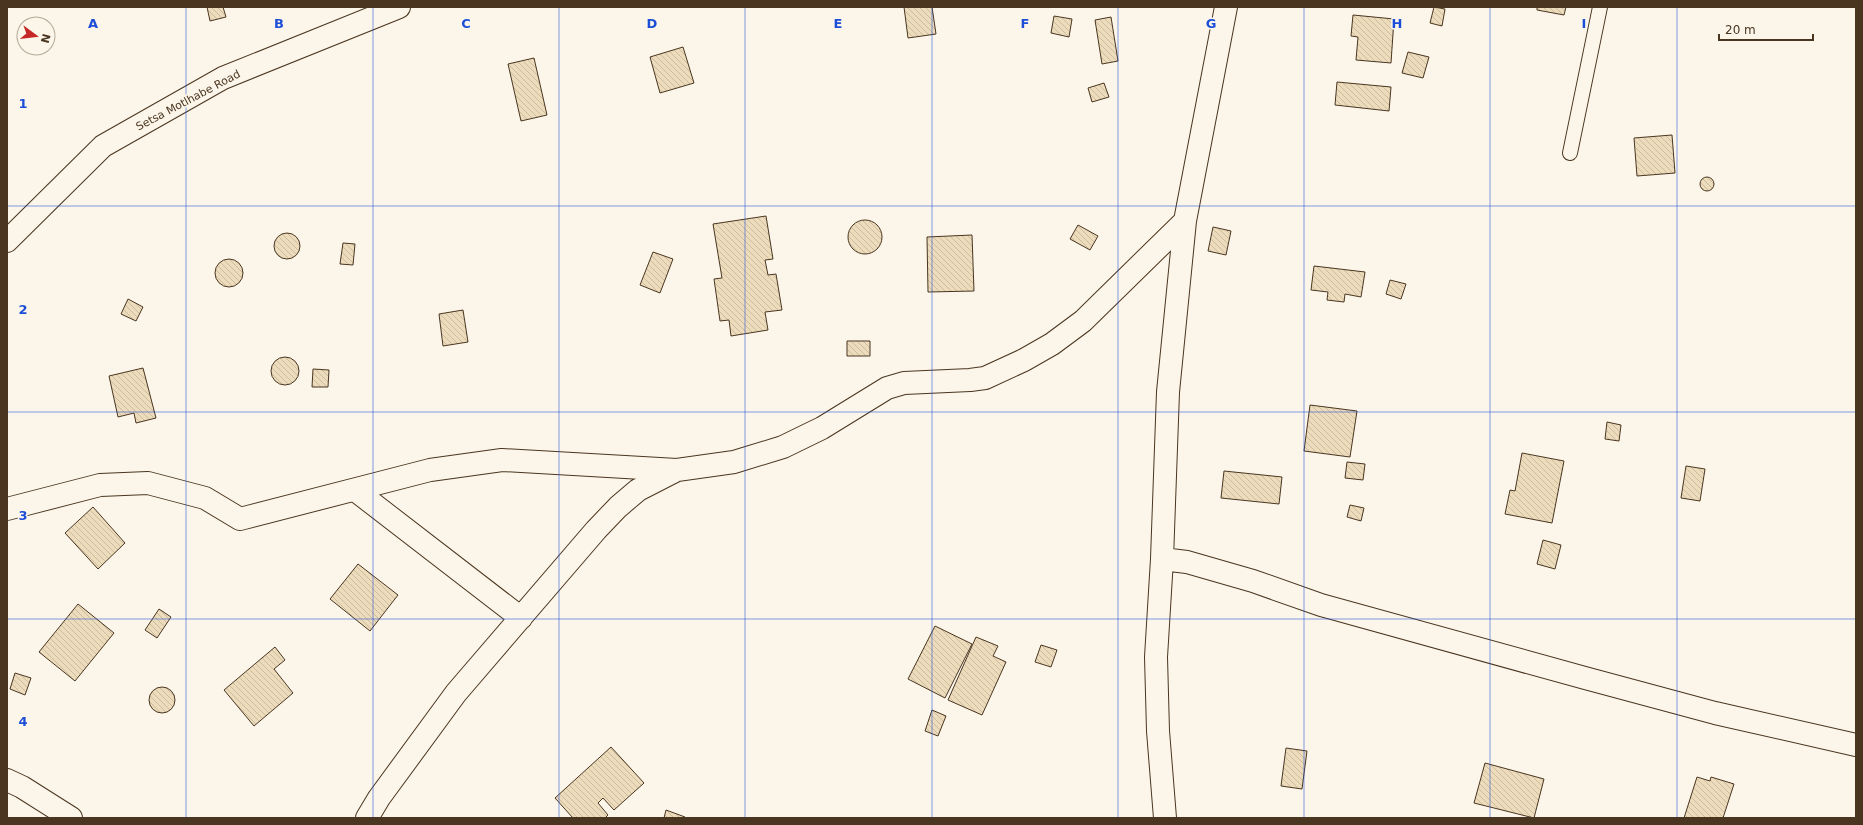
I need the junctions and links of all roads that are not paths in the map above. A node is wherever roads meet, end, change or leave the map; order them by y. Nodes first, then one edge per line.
1 (399, 7) edge
2 (1226, 7) edge
3 (1600, 7) edge
4 (1570, 153) dead end
5 (1185, 221) junction
6 (7, 241) edge
7 (677, 470) junction
8 (355, 490) junction
9 (7, 509) edge
10 (1162, 558) junction
11 (521, 618) junction
12 (1856, 745) edge
13 (7, 780) edge
14 (71, 818) edge
15 (367, 818) edge
16 (1165, 818) edge

1 - 6 street, Setsa Motlhabe Road
2 - 5 street
3 - 4 lane
5 - 7 street
5 - 10 street
7 - 8 street
7 - 11 street
8 - 9 street
8 - 11 street
10 - 12 street
10 - 16 street
11 - 15 street
13 - 14 street

